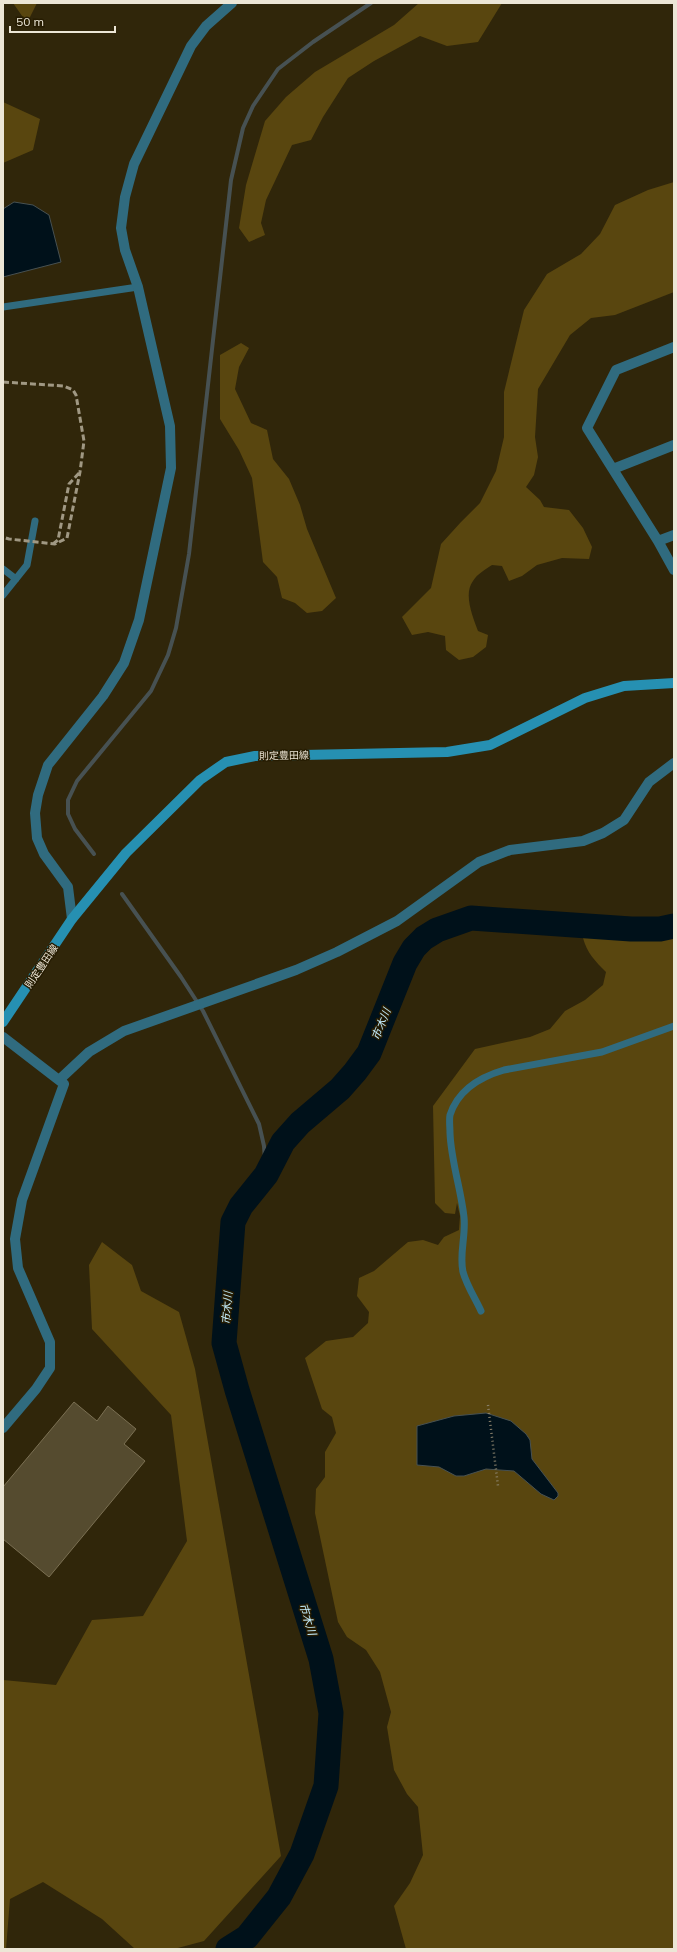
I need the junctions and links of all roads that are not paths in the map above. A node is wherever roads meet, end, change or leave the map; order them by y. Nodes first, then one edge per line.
1 (232, 3) edge
2 (138, 287) junction
3 (3, 306) edge
4 (674, 347) edge
5 (674, 445) edge
6 (613, 469) junction
7 (34, 521) dead end
8 (674, 535) edge
9 (658, 541) junction
10 (3, 569) edge
11 (674, 570) edge
12 (16, 580) junction
13 (3, 595) edge
14 (674, 683) edge
15 (674, 763) edge
16 (72, 919) junction
17 (3, 1022) edge
18 (674, 1026) edge
19 (3, 1037) edge
20 (59, 1080) junction
21 (481, 1311) dead end
22 (3, 1428) edge

1 - 2 street
2 - 3 lane
2 - 16 street
4 - 6 street
5 - 6 street
6 - 9 street
7 - 12 lane
8 - 9 street
9 - 11 street
10 - 12 lane
12 - 13 lane
14 - 16 main road, 則定豊田線
15 - 20 street
16 - 17 main road, 則定豊田線
18 - 21 lane
19 - 20 street
20 - 22 street

